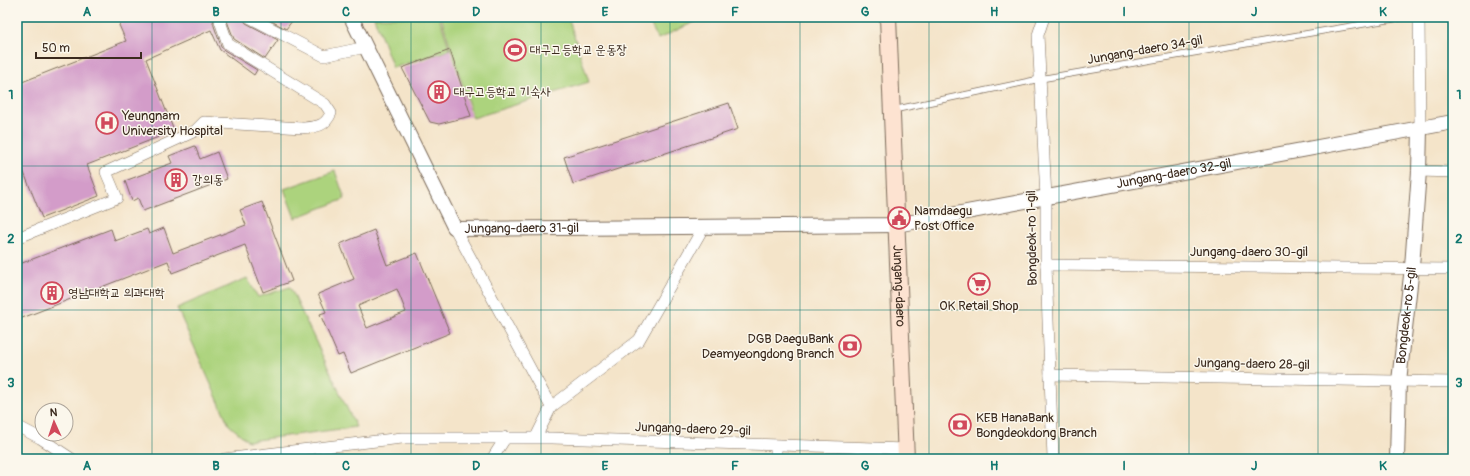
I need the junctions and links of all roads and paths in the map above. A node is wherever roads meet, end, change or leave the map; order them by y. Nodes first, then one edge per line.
1 (221, 17) edge
2 (250, 17) edge
3 (351, 17) edge
4 (888, 17) edge
5 (1044, 17) edge
6 (1405, 17) edge
7 (1419, 17) edge
8 (366, 47) junction
9 (1040, 79) junction
10 (891, 110) junction
11 (1453, 122) edge
12 (1420, 129) junction
13 (1419, 171) junction
14 (1453, 172) edge
15 (1046, 198) junction
16 (896, 226) junction
17 (454, 227) junction
18 (703, 228) junction
19 (17, 238) edge
20 (1046, 265) junction
21 (1412, 267) junction
22 (1453, 269) edge
23 (1050, 375) junction
24 (1399, 381) junction
25 (1453, 382) edge
26 (551, 408) junction
27 (17, 426) edge
28 (506, 437) junction
29 (536, 437) junction
30 (776, 446) junction
31 (906, 454) edge
32 (72, 459) edge
33 (224, 459) edge
34 (492, 459) edge
35 (776, 459) edge
36 (1052, 459) edge
37 (1397, 459) edge

1 - 19 street
2 - 8 street
3 - 8 street, Jungang-daero 31-gil
4 - 10 main road, Jungang-daero
5 - 9 street, Bongdeok-ro 1-gil
6 - 9 lane, Jungang-daero 34-gil
7 - 12 street, Bongdeok-ro 5-gil
8 - 17 street, Jungang-daero 31-gil
9 - 10 lane, Jungang-daero 34-gil
9 - 15 street, Bongdeok-ro 1-gil
10 - 16 main road, Jungang-daero
11 - 12 street, Jungang-daero 32-gil
12 - 13 street, Bongdeok-ro 5-gil
12 - 15 street, Jungang-daero 32-gil
13 - 14 street
13 - 21 street, Bongdeok-ro 5-gil
15 - 16 street, Jungang-daero 32-gil
15 - 20 street, Bongdeok-ro 1-gil
16 - 18 street, Jungang-daero 31-gil
16 - 31 main road, Jungang-daero
17 - 18 street, Jungang-daero 31-gil
17 - 26 street
18 - 26 street
20 - 21 street, Jungang-daero 30-gil
20 - 23 street, Bongdeok-ro 1-gil
21 - 22 street, Jungang-daero 30-gil
21 - 24 street, Bongdeok-ro 5-gil
23 - 24 street, Jungang-daero 28-gil
23 - 36 street, Bongdeok-ro 1-gil
24 - 25 street, Jungang-daero 28-gil
24 - 37 street, Bongdeok-ro 5-gil
26 - 29 street
27 - 32 street
28 - 29 street, Jungang-daero 29-gil
28 - 33 street, Jungang-daero 29-gil
28 - 34 street
29 - 30 street, Jungang-daero 29-gil
30 - 31 street, Jungang-daero 29-gil
30 - 35 street

